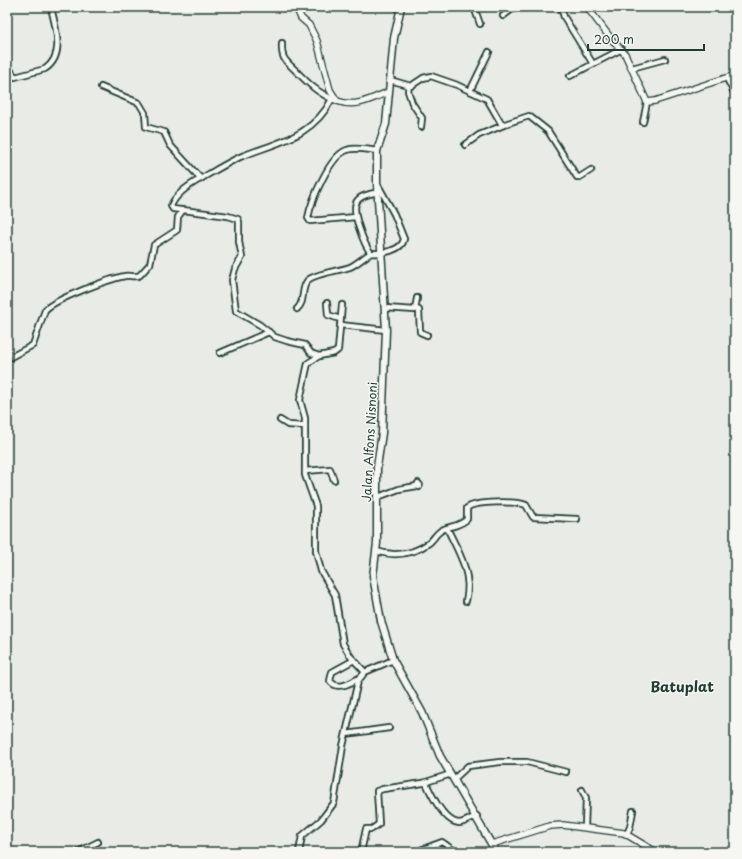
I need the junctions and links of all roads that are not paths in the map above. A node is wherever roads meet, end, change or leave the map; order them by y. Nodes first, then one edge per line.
1 (51, 7) edge
2 (296, 7) edge
3 (401, 7) edge
4 (474, 7) edge
5 (515, 7) edge
6 (560, 7) edge
7 (587, 7) edge
8 (503, 16) dead end
9 (480, 24) dead end
10 (282, 43) dead end
11 (622, 49) junction
12 (489, 52) dead end
13 (665, 59) dead end
14 (594, 64) junction
15 (7, 65) edge
16 (632, 68) junction
17 (735, 75) edge
18 (570, 76) dead end
19 (727, 79) junction
20 (390, 80) junction
21 (409, 86) junction
22 (101, 87) dead end
23 (470, 91) junction
24 (388, 92) junction
25 (735, 94) edge
26 (335, 100) junction
27 (647, 102) junction
28 (643, 122) dead end
29 (504, 125) junction
30 (421, 127) dead end
31 (465, 145) dead end
32 (377, 151) junction
33 (591, 170) dead end
34 (201, 179) junction
35 (377, 183) junction
36 (378, 192) junction
37 (182, 210) junction
38 (356, 217) junction
39 (381, 252) junction
40 (371, 253) junction
41 (417, 298) dead end
42 (327, 303) dead end
43 (342, 304) dead end
44 (385, 308) junction
45 (297, 309) dead end
46 (416, 309) junction
47 (340, 319) junction
48 (340, 325) junction
49 (386, 330) junction
50 (269, 332) junction
51 (427, 335) dead end
52 (220, 353) dead end
53 (319, 356) junction
54 (7, 358) edge
55 (280, 420) dead end
56 (306, 426) junction
57 (305, 471) junction
58 (334, 480) dead end
59 (417, 486) dead end
60 (378, 497) junction
61 (577, 519) dead end
62 (447, 528) junction
63 (376, 551) junction
64 (466, 601) dead end
65 (354, 660) junction
66 (393, 660) junction
67 (365, 672) junction
68 (360, 677) junction
69 (389, 728) dead end
70 (346, 734) junction
71 (566, 772) dead end
72 (452, 776) junction
73 (426, 783) junction
74 (582, 790) dead end
75 (633, 811) dead end
76 (476, 816) junction
77 (585, 827) junction
78 (627, 834) junction
79 (98, 842) dead end
80 (492, 844) junction
81 (450, 850) edge
82 (78, 852) edge
83 (299, 852) edge
84 (361, 852) edge
85 (415, 852) edge
86 (456, 852) edge
87 (496, 852) edge
88 (656, 852) edge

1 - 15 street
2 - 26 street
3 - 20 main road, Jalan Alfons Nisnoni
4 - 9 street
5 - 8 street
6 - 14 street
7 - 11 street
10 - 26 street
11 - 14 street
11 - 16 street
12 - 23 street
13 - 16 street
14 - 18 street
16 - 27 street
17 - 19 street
19 - 25 street
19 - 27 street
20 - 21 street
20 - 24 main road, Jalan Alfons Nisnoni
21 - 23 street
21 - 30 street
22 - 34 street
23 - 29 street
24 - 26 street
24 - 32 main road, Jalan Alfons Nisnoni
26 - 34 street
27 - 28 street
29 - 31 street
29 - 33 street
32 - 35 main road, Jalan Alfons Nisnoni
32 - 38 street
34 - 37 street
35 - 36 main road, Jalan Alfons Nisnoni
35 - 39 street
36 - 38 street
36 - 39 main road, Jalan Alfons Nisnoni
37 - 50 street
37 - 54 street
38 - 40 street
39 - 40 street
39 - 44 main road, Jalan Alfons Nisnoni
40 - 45 street
41 - 46 street
42 - 47 street
43 - 47 street
44 - 46 street
44 - 49 main road, Jalan Alfons Nisnoni
46 - 51 street
47 - 48 street
48 - 49 street
48 - 53 street
49 - 60 main road, Jalan Alfons Nisnoni
50 - 52 street
50 - 53 street
53 - 56 street
55 - 56 street
56 - 57 street
57 - 58 street
57 - 65 street
59 - 60 street
60 - 63 main road, Jalan Alfons Nisnoni
61 - 62 street
62 - 63 street
62 - 64 street
63 - 66 main road, Jalan Alfons Nisnoni
65 - 67 street
65 - 68 street
66 - 67 street
66 - 72 main road, Jalan Alfons Nisnoni
67 - 68 street
68 - 70 street
69 - 70 street
70 - 83 street
71 - 72 street
72 - 73 street
72 - 76 main road, Jalan Alfons Nisnoni
73 - 76 street
73 - 84 street
74 - 77 street
75 - 78 street
76 - 80 main road, Jalan Alfons Nisnoni
77 - 78 street
77 - 80 street
78 - 88 street
79 - 82 street
80 - 87 main road, Jalan Alfons Nisnoni
81 - 85 street
81 - 86 street

